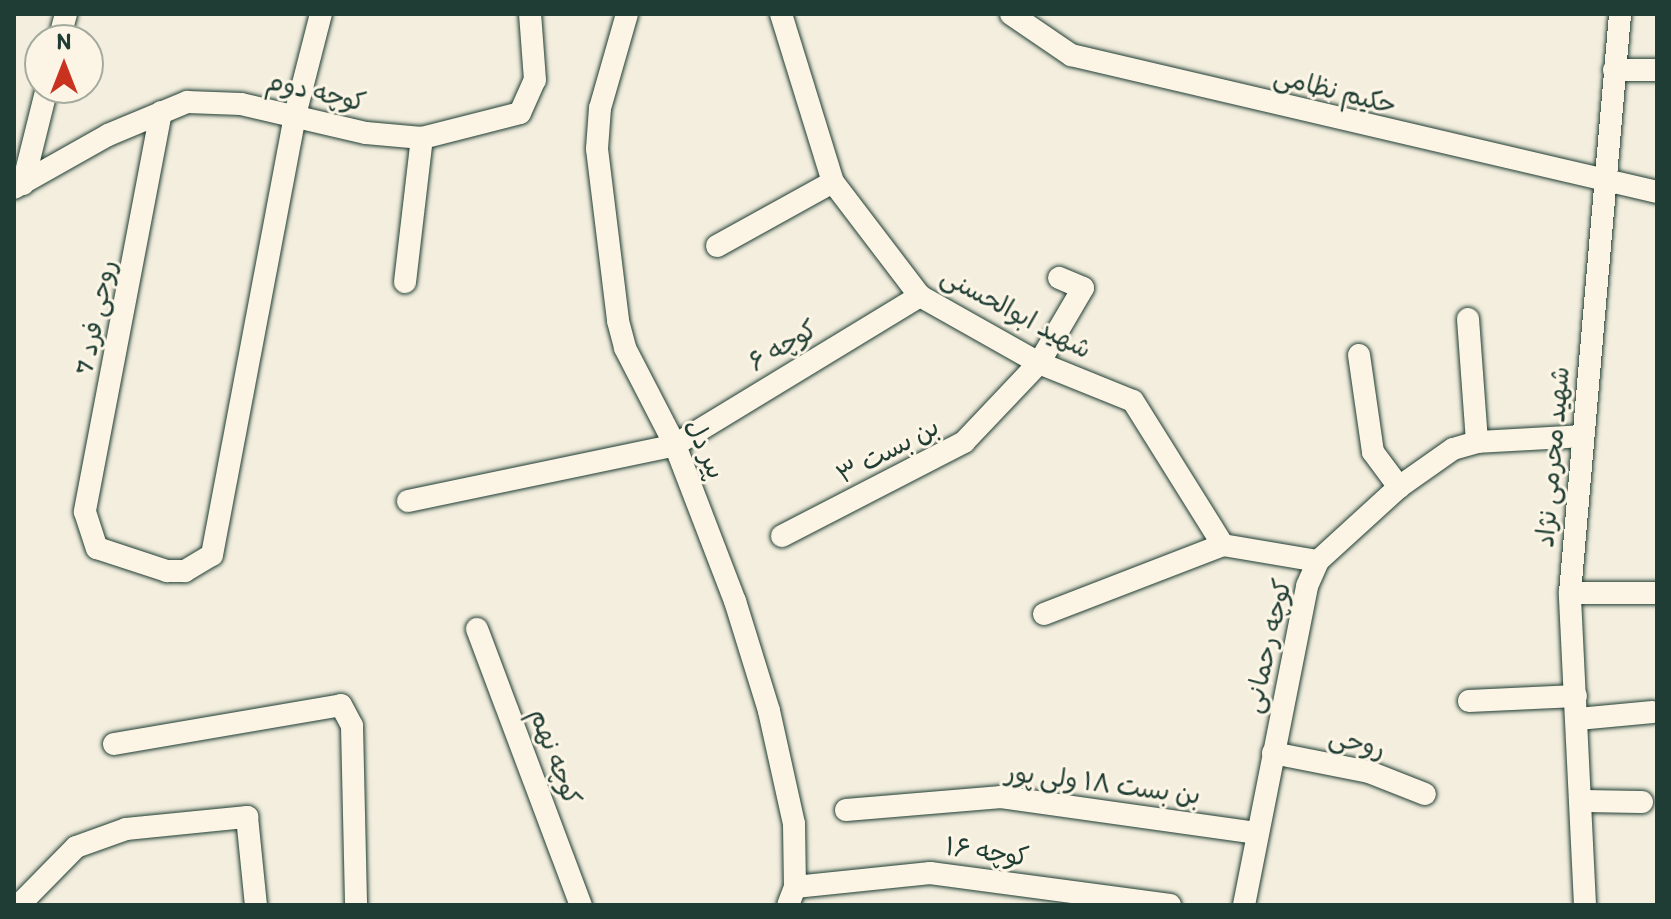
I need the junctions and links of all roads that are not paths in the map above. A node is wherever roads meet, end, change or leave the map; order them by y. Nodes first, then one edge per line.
1 (321, 14) edge
2 (530, 14) edge
3 (627, 14) edge
4 (781, 14) edge
5 (1011, 14) edge
6 (1620, 14) edge
7 (1614, 70) junction
8 (1657, 70) edge
9 (42, 104) edge
10 (161, 112) junction
11 (295, 115) junction
12 (422, 138) junction
13 (1603, 178) junction
14 (833, 182) junction
15 (19, 186) edge
16 (1657, 192) edge
17 (717, 246) dead end
18 (1059, 278) dead end
19 (405, 282) dead end
20 (920, 296) junction
21 (1468, 319) dead end
22 (1359, 355) dead end
23 (1039, 363) junction
24 (1583, 436) junction
25 (1477, 442) junction
26 (675, 445) junction
27 (1399, 487) junction
28 (408, 501) dead end
29 (782, 536) dead end
30 (1223, 545) junction
31 (1318, 561) junction
32 (1570, 593) junction
33 (1657, 593) edge
34 (1044, 614) dead end
35 (477, 629) dead end
36 (1576, 696) junction
37 (1469, 701) dead end
38 (1653, 712) dead end
39 (1578, 719) junction
40 (114, 744) dead end
41 (1273, 753) junction
42 (1425, 794) dead end
43 (1583, 801) junction
44 (1642, 802) dead end
45 (846, 810) dead end
46 (1257, 833) junction
47 (791, 896) edge
48 (19, 905) edge
49 (256, 905) edge
50 (356, 905) edge
51 (581, 905) edge
52 (1170, 905) edge
53 (1244, 905) edge
54 (1585, 905) edge

1 - 11 street
2 - 12 street, کوچه دوم
3 - 26 street, پیر دل
4 - 14 street, شهید ابوالحسنی
5 - 13 street, حکیم نظامی
6 - 7 street, شهید محرمی نژاد
7 - 8 street
7 - 13 street, شهید محرمی نژاد
9 - 15 street
10 - 11 street, کوچه دوم
10 - 11 street, روحی فرد 7
10 - 15 street, کوچه دوم
11 - 12 street, کوچه دوم
12 - 19 street
13 - 16 street, حکیم نظامی
13 - 24 street, شهید محرمی نژاد
14 - 17 street
14 - 20 street, شهید ابوالحسنی
18 - 23 street, بن بست ۳
20 - 23 street, شهید ابوالحسنی
20 - 26 street, کوچه ۶
21 - 25 street
22 - 27 street
23 - 29 street, بن بست ۳
23 - 30 street, شهید ابوالحسنی
24 - 25 street, کوچه رحمانی
24 - 32 street, شهید محرمی نژاد
25 - 27 street, کوچه رحمانی
26 - 28 street, کوچه ۶
26 - 47 street, پیر دل
27 - 31 street, کوچه رحمانی
30 - 31 street
30 - 34 street
31 - 41 street, کوچه رحمانی
32 - 33 street
32 - 36 street, شهید محرمی نژاد
35 - 51 street, کوچه نهم
36 - 37 street
36 - 39 street, شهید محرمی نژاد
38 - 39 street
39 - 43 street, شهید محرمی نژاد
40 - 50 street
41 - 42 street, روحی
41 - 46 street, کوچه رحمانی
43 - 44 street
43 - 54 street, شهید محرمی نژاد
45 - 46 street, بن بست ۱۸ ولی پور
46 - 53 street, کوچه رحمانی
47 - 52 street, کوچه ۱۶
48 - 49 street

